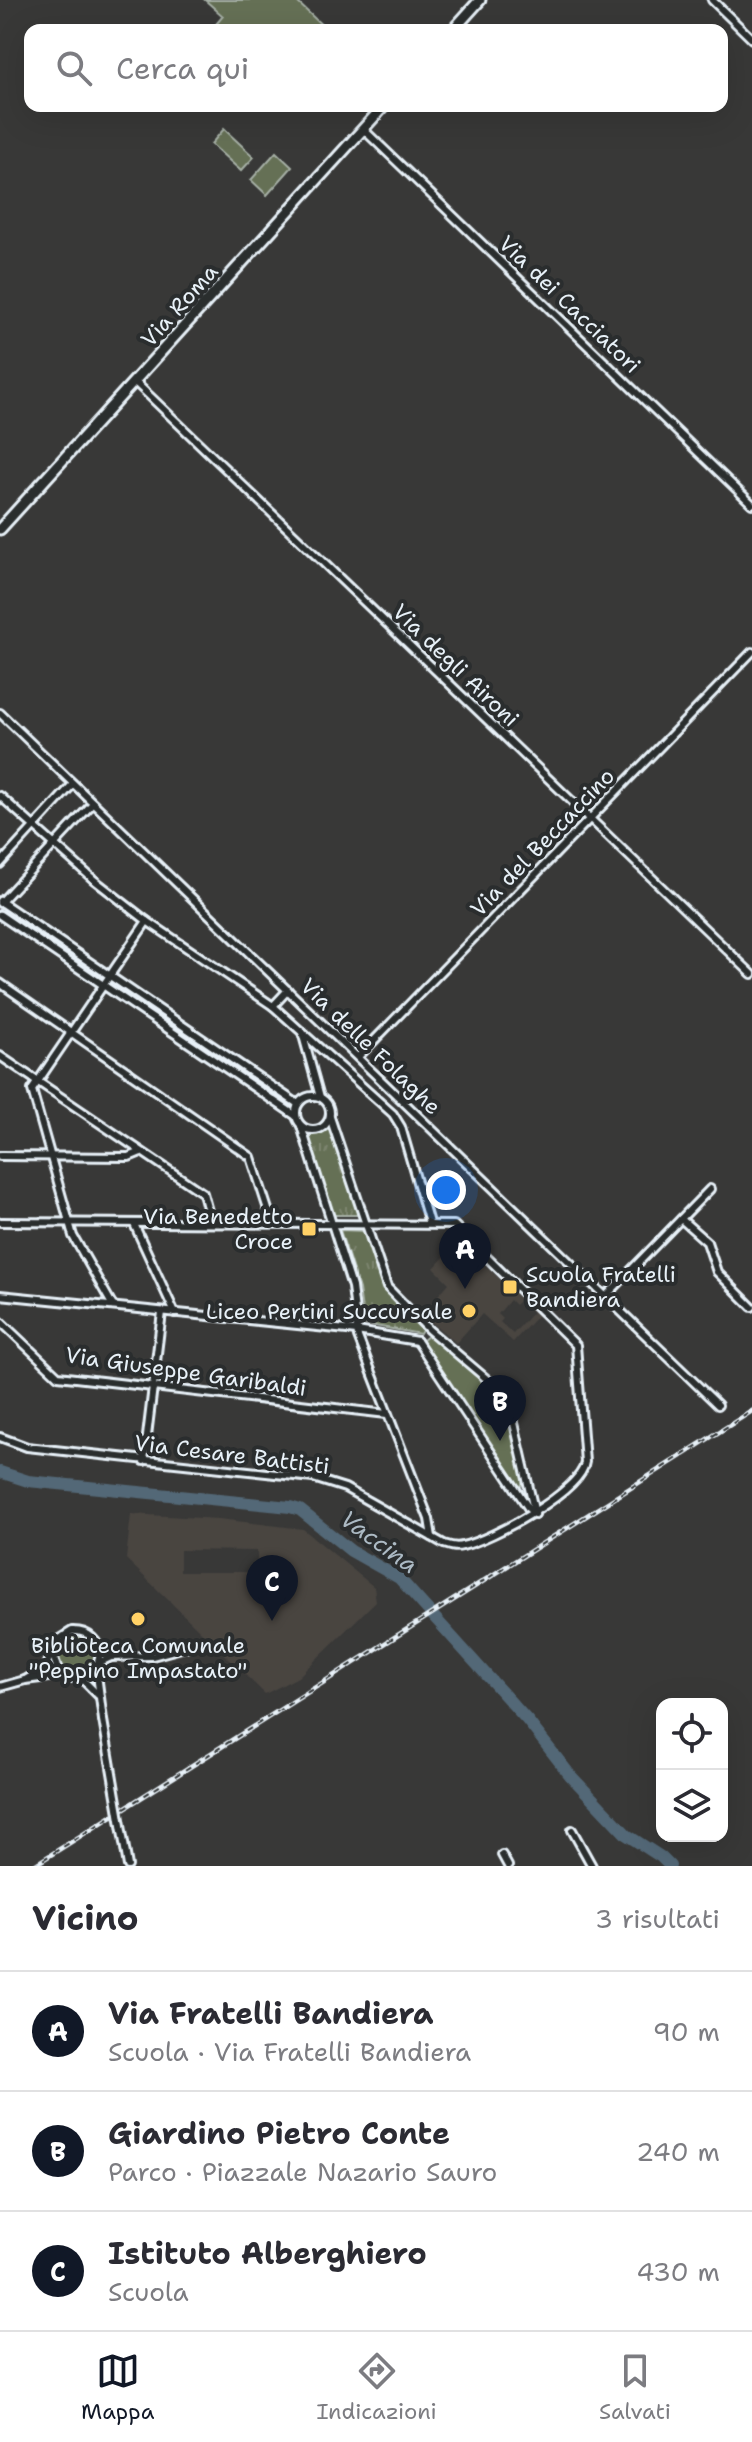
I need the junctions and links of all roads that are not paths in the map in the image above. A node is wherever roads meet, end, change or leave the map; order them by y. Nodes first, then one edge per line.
1 (480, 0) edge
2 (712, 0) edge
3 (458, 24) edge
4 (752, 39) edge
5 (379, 112) edge
6 (363, 129) junction
7 (134, 381) junction
8 (752, 504) edge
9 (0, 529) edge
10 (752, 652) edge
11 (0, 713) edge
12 (73, 784) junction
13 (0, 796) edge
14 (93, 803) junction
15 (589, 818) junction
16 (35, 827) junction
17 (55, 843) junction
18 (0, 864) edge
19 (0, 902) edge
20 (0, 915) edge
21 (147, 921) junction
22 (752, 974) edge
23 (109, 975) junction
24 (0, 983) edge
25 (103, 985) junction
26 (288, 990) junction
27 (273, 1006) junction
28 (71, 1031) junction
29 (302, 1032) junction
30 (207, 1042) junction
31 (200, 1051) junction
32 (0, 1056) edge
33 (358, 1057) junction
34 (37, 1082) junction
35 (320, 1097) junction
36 (298, 1104) junction
37 (296, 1116) junction
38 (330, 1117) junction
39 (301, 1126) junction
40 (141, 1152) junction
41 (0, 1156) edge
42 (51, 1158) junction
43 (710, 1189) dead end
44 (681, 1219) junction
45 (0, 1222) edge
46 (70, 1222) junction
47 (211, 1222) junction
48 (272, 1222) junction
49 (332, 1223) junction
50 (429, 1223) junction
51 (134, 1224) junction
52 (366, 1224) junction
53 (0, 1295) edge
54 (605, 1297) junction
55 (113, 1306) junction
56 (752, 1307) edge
57 (162, 1312) junction
58 (175, 1313) junction
59 (0, 1321) edge
60 (429, 1330) junction
61 (357, 1331) junction
62 (417, 1341) junction
63 (153, 1389) junction
64 (718, 1405) dead end
65 (387, 1414) junction
66 (0, 1437) edge
67 (144, 1461) junction
68 (535, 1514) junction
69 (432, 1537) junction
70 (207, 1641) dead end
71 (98, 1645) junction
72 (52, 1653) junction
73 (125, 1656) junction
74 (97, 1665) junction
75 (65, 1675) junction
76 (80, 1678) junction
77 (25, 1680) junction
78 (0, 1687) edge
79 (100, 1698) junction
80 (572, 1830) dead end
81 (502, 1855) dead end
82 (128, 1866) edge
83 (508, 1866) edge
84 (592, 1866) edge

1 - 3 street
2 - 4 street
5 - 6 street, Via Roma
6 - 7 street, Via Roma
6 - 8 street, Via dei Cacciatori
7 - 9 street, Via Roma
7 - 15 street, Via degli Aironi
10 - 15 street, Via del Beccaccino
11 - 12 street, Via delle Folaghe
12 - 14 street, Via delle Folaghe
12 - 16 street
13 - 16 street
14 - 17 street
14 - 26 street, Via delle Folaghe
15 - 22 street, Via degli Aironi
15 - 33 street, Via del Beccaccino
16 - 17 street
16 - 18 street
17 - 19 street
17 - 21 street
19 - 23 street
20 - 25 street
21 - 23 street
21 - 27 street
23 - 25 street
23 - 30 street
24 - 28 street
25 - 28 street
25 - 31 street
26 - 27 street
26 - 33 street, Via delle Folaghe
27 - 29 street
28 - 34 street
28 - 48 street
29 - 35 street
29 - 50 street
30 - 31 street
30 - 36 street
31 - 37 street
32 - 34 street
33 - 54 street, Via delle Folaghe
34 - 40 street
34 - 42 street
35 - 36 street
35 - 38 street
36 - 37 street
37 - 39 street
38 - 39 street
38 - 52 street
39 - 49 street
40 - 42 street
40 - 47 street
41 - 42 street
42 - 46 street
43 - 44 street
44 - 54 street
44 - 56 street
45 - 46 street
46 - 51 street
46 - 55 street
47 - 48 street
47 - 51 street
48 - 49 street
49 - 52 street
49 - 61 street
50 - 52 street
50 - 68 street, Via Cesare Battisti
51 - 58 street
52 - 60 street
53 - 55 street
54 - 64 street, Via delle Folaghe
55 - 57 street
57 - 58 street
57 - 63 street
58 - 61 street
59 - 63 street, Via Giuseppe Garibaldi
60 - 62 street
60 - 68 street
61 - 62 street
61 - 65 street
62 - 68 street
63 - 65 street, Via Giuseppe Garibaldi
63 - 67 street
65 - 69 street
66 - 67 street, Via Cesare Battisti
67 - 69 street, Via Cesare Battisti
68 - 69 street, Via Cesare Battisti
70 - 73 street
71 - 72 street
71 - 73 street
71 - 74 street
72 - 75 street
72 - 77 street
73 - 74 street
74 - 76 street
74 - 79 street
75 - 76 street
75 - 77 street
76 - 79 street
77 - 78 street
79 - 82 street, bridge
80 - 84 street
81 - 83 street

